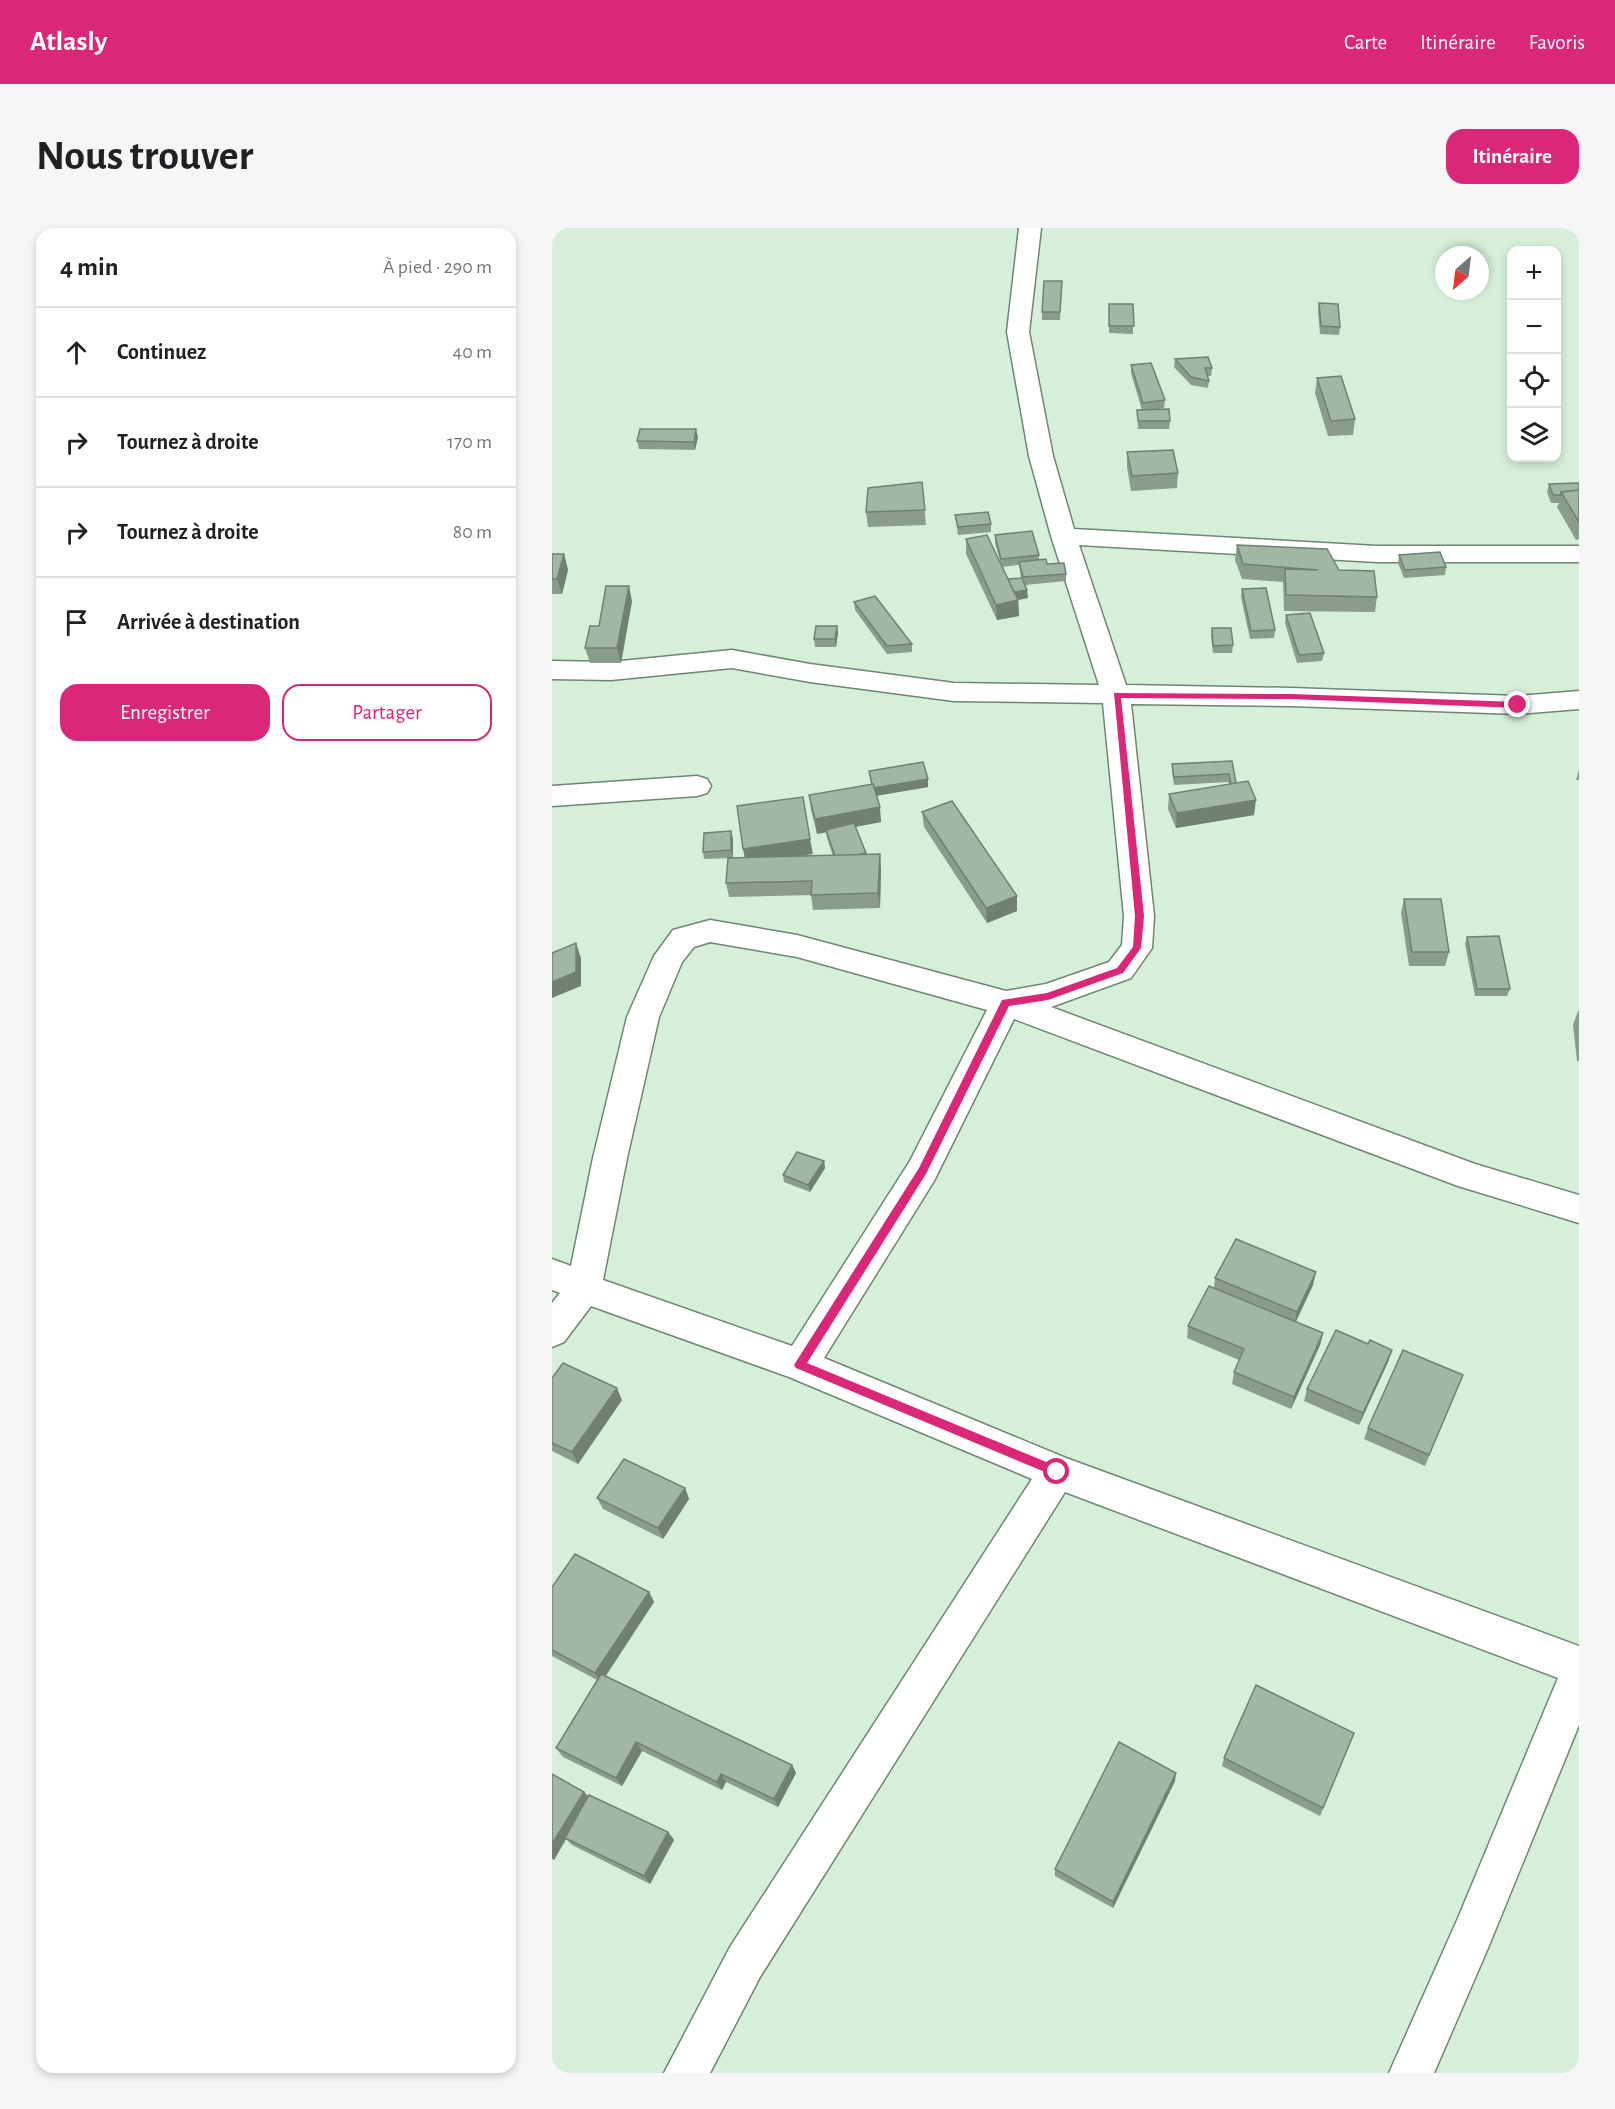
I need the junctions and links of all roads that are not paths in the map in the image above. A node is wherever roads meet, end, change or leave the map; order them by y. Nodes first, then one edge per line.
1 (1030, 228) edge
2 (1064, 536) junction
3 (1579, 554) edge
4 (552, 670) edge
5 (1116, 695) junction
6 (1579, 700) edge
7 (697, 786) dead end
8 (552, 796) edge
9 (1006, 1003) junction
10 (1579, 1209) edge
11 (568, 1281) edge
12 (552, 1331) edge
13 (800, 1365) junction
14 (1057, 1472) junction
15 (1579, 1666) edge
16 (1579, 1677) edge
17 (686, 2073) edge
18 (1411, 2073) edge

1 - 2 street
2 - 3 street
2 - 5 street
4 - 5 street
5 - 6 street
5 - 9 street
7 - 8 street
9 - 10 street
9 - 11 street
9 - 13 street
11 - 12 street
11 - 13 street
13 - 14 street
14 - 15 street
14 - 17 street
16 - 18 street

